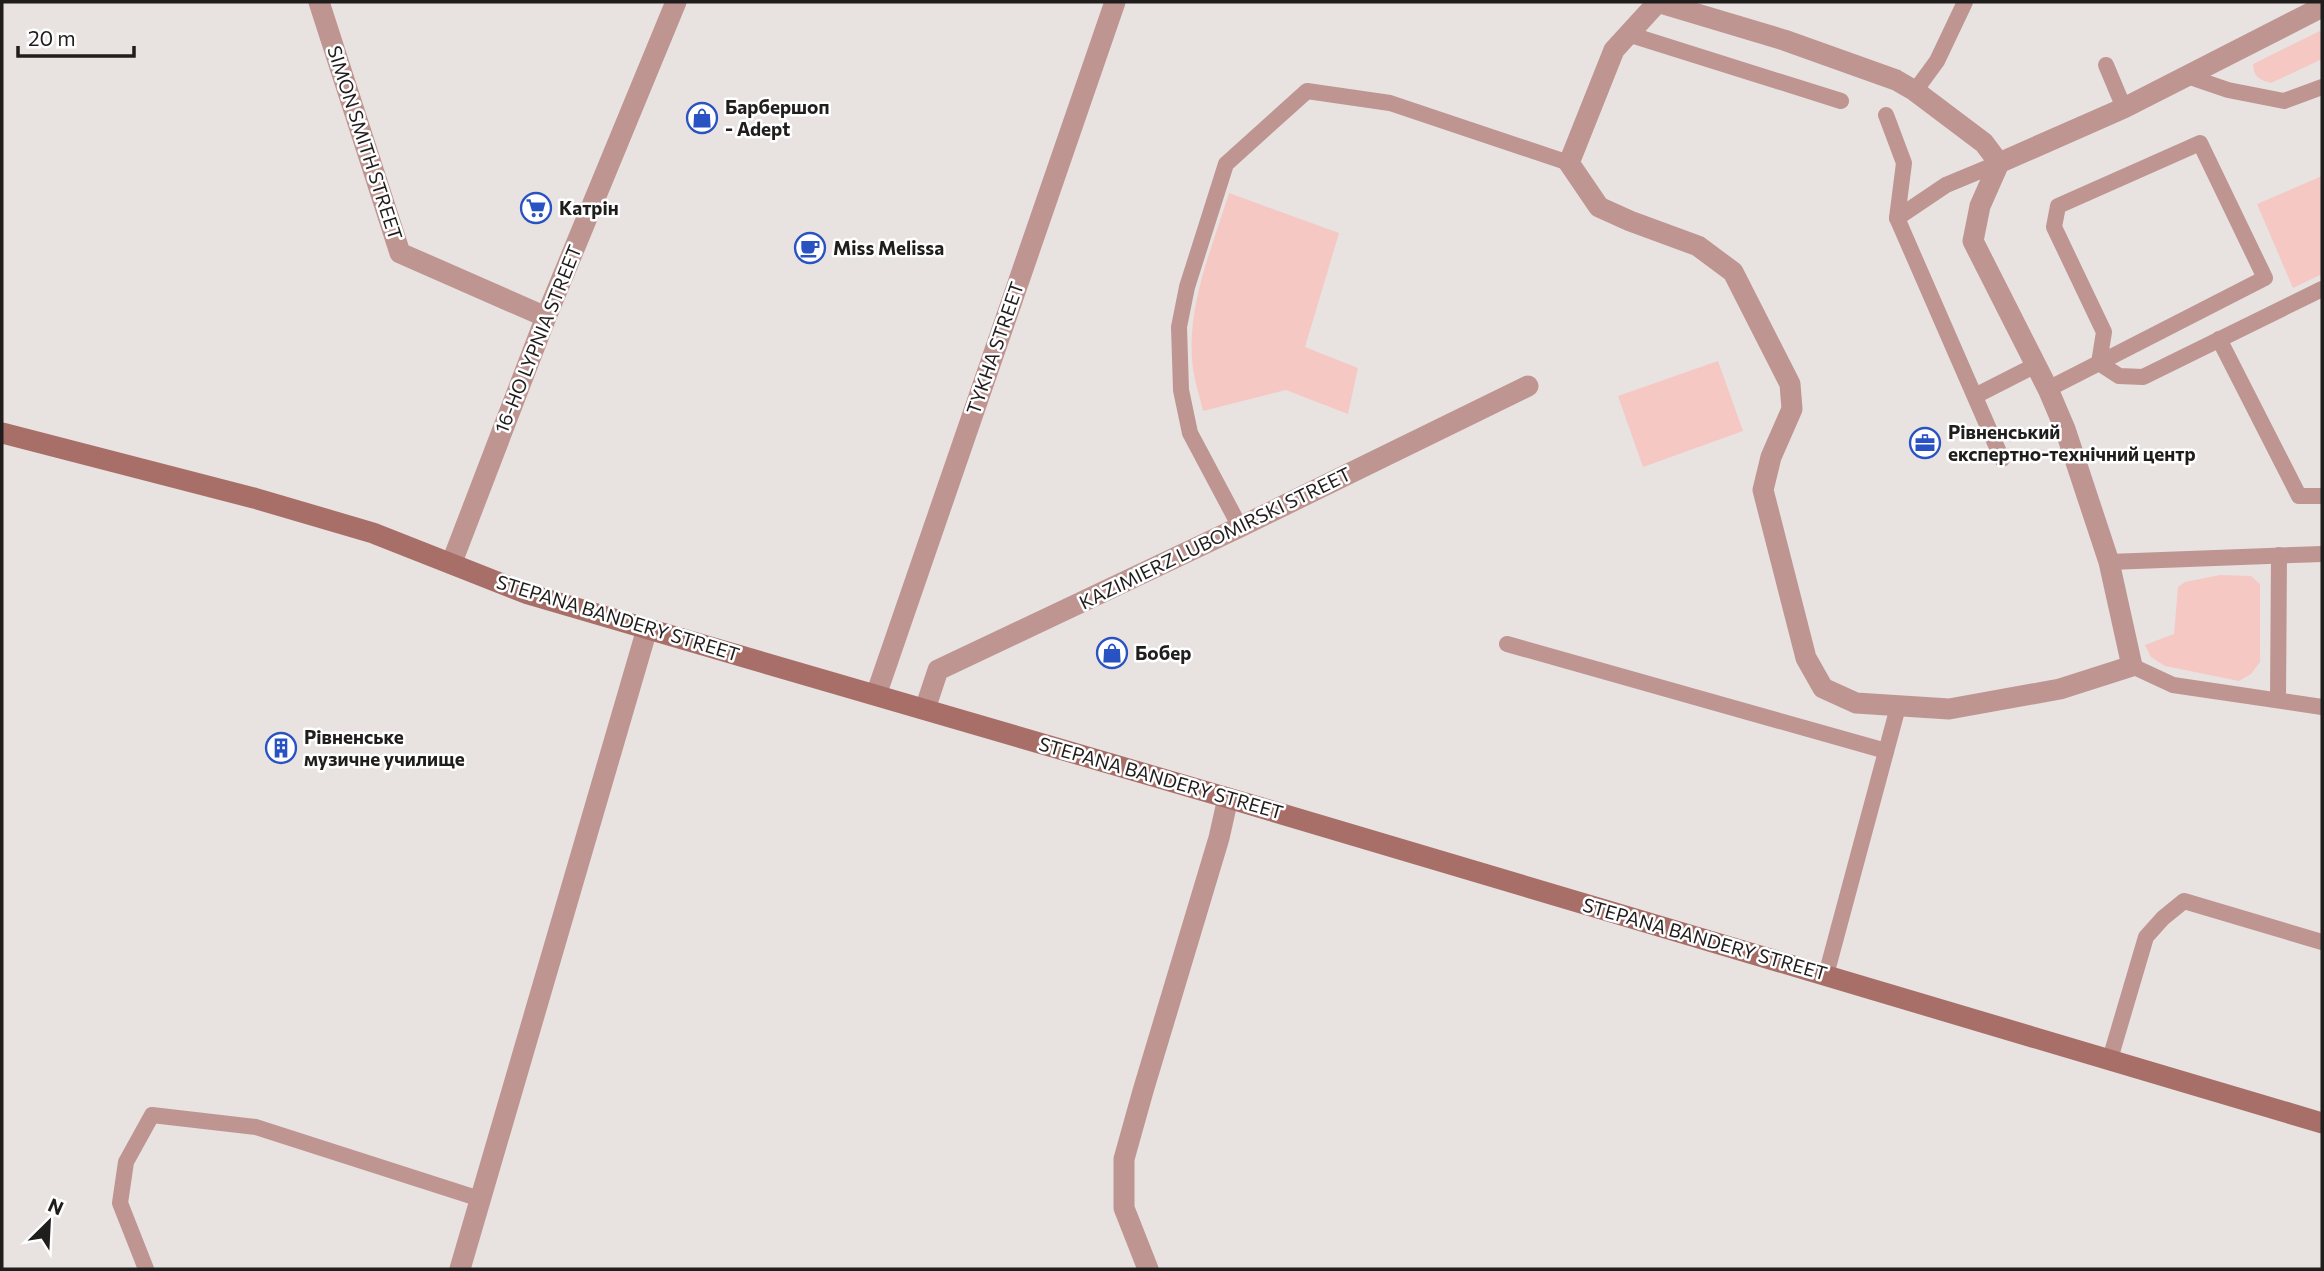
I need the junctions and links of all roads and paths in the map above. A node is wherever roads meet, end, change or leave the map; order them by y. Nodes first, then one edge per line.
1 (319, 2) edge
2 (676, 2) edge
3 (1115, 2) edge
4 (1657, 2) edge
5 (1965, 2) edge
6 (2322, 7) edge
7 (1628, 34) junction
8 (2106, 65) dead end
9 (2187, 76) junction
10 (2322, 87) edge
11 (1915, 91) junction
12 (1841, 101) dead end
13 (2124, 108) junction
14 (1886, 115) dead end
15 (1569, 163) junction
16 (1999, 163) junction
17 (1897, 218) junction
18 (2322, 289) edge
19 (546, 317) junction
20 (2219, 338) junction
21 (2099, 363) junction
22 (2036, 365) junction
23 (1528, 386) dead end
24 (2048, 389) junction
25 (1975, 396) junction
26 (2, 433) edge
27 (2002, 459) dead end
28 (2322, 496) edge
29 (1240, 527) junction
30 (2322, 554) edge
31 (2279, 555) junction
32 (452, 562) junction
33 (2109, 562) junction
34 (648, 629) junction
35 (1507, 644) dead end
36 (2132, 666) junction
37 (876, 695) junction
38 (2278, 700) junction
39 (1898, 707) junction
40 (2322, 707) edge
41 (925, 709) junction
42 (1886, 751) junction
43 (1228, 797) junction
44 (2322, 942) edge
45 (1826, 975) junction
46 (2110, 1059) junction
47 (2322, 1123) edge
48 (480, 1199) junction
49 (146, 1269) edge
50 (460, 1269) edge
51 (1148, 1269) edge

1 - 19 street, SIMON SMITH STREET
2 - 19 street, 16-HO LYPNIA STREET
3 - 37 street, TYKHA STREET
4 - 7 street
4 - 11 street
5 - 11 lane
6 - 9 street
7 - 12 lane
7 - 15 street
8 - 13 lane
9 - 10 lane
9 - 13 street
11 - 16 street
13 - 16 street
14 - 17 lane
15 - 29 lane
15 - 39 street
16 - 17 lane
16 - 22 street
17 - 25 lane
18 - 20 lane
19 - 32 street, 16-HO LYPNIA STREET
20 - 21 lane
20 - 28 lane
21 - 21 lane
21 - 24 lane
22 - 24 street
22 - 25 lane
23 - 29 street, KAZIMIERZ LUBOMIRSKI STREET
24 - 33 street
25 - 27 lane
26 - 32 main road, STEPANA BANDERY STREET
29 - 41 street, KAZIMIERZ LUBOMIRSKI STREET
30 - 31 lane
31 - 33 lane
31 - 38 lane
32 - 34 main road, STEPANA BANDERY STREET
33 - 36 street
34 - 37 main road, STEPANA BANDERY STREET
34 - 48 street
35 - 42 lane
36 - 38 lane
36 - 39 street
37 - 41 main road, STEPANA BANDERY STREET
38 - 40 lane
39 - 42 lane
41 - 43 main road, STEPANA BANDERY STREET
42 - 45 lane
43 - 45 main road, STEPANA BANDERY STREET
43 - 51 street
44 - 46 lane
45 - 46 main road, STEPANA BANDERY STREET
46 - 47 main road, STEPANA BANDERY STREET
48 - 49 lane
48 - 50 street

